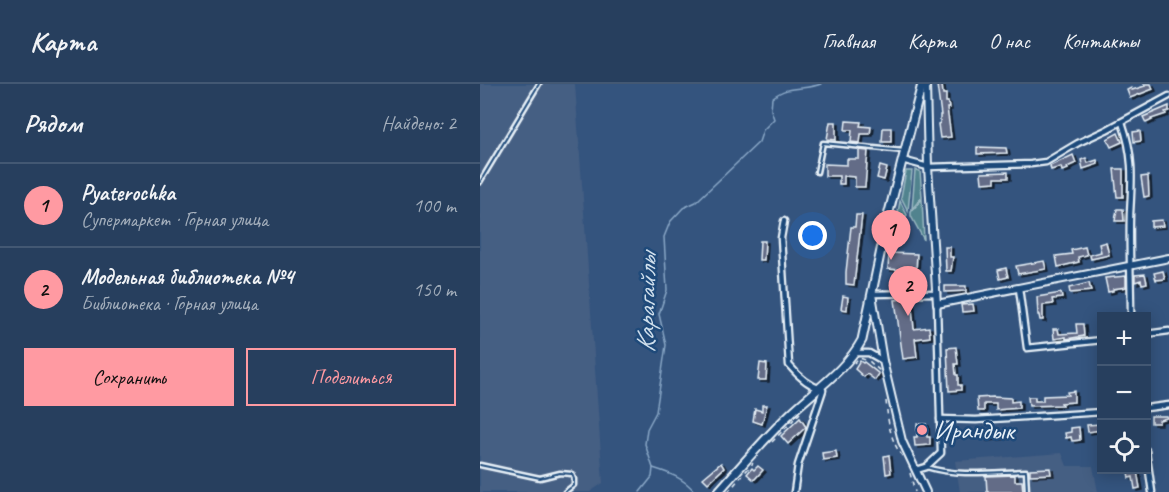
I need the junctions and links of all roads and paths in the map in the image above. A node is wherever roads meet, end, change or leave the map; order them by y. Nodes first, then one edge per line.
1 (539, 84) edge
2 (924, 84) edge
3 (1169, 96) edge
4 (1122, 122) junction
5 (904, 151) junction
6 (902, 160) junction
7 (928, 167) junction
8 (817, 172) dead end
9 (480, 182) edge
10 (784, 220) dead end
11 (1169, 258) edge
12 (1131, 265) junction
13 (1019, 288) junction
14 (937, 293) junction
15 (872, 294) junction
16 (937, 304) junction
17 (1131, 312) edge
18 (1169, 331) edge
19 (1151, 333) edge
20 (1097, 340) edge
21 (855, 353) junction
22 (883, 361) junction
23 (852, 365) dead end
24 (882, 373) dead end
25 (817, 388) junction
26 (886, 399) dead end
27 (1169, 405) edge
28 (1151, 407) edge
29 (1097, 412) edge
30 (800, 414) dead end
31 (940, 419) junction
32 (769, 445) dead end
33 (755, 460) dead end
34 (908, 464) dead end
35 (480, 465) edge
36 (926, 467) junction
37 (913, 471) junction
38 (1149, 474) edge
39 (565, 492) edge
40 (718, 492) edge
41 (728, 492) edge
42 (794, 492) edge
43 (915, 492) edge
44 (926, 492) edge
45 (1027, 492) edge
46 (1152, 492) edge

1 - 9 lane
2 - 5 main road
2 - 7 street
3 - 4 street
4 - 7 street
4 - 12 street
5 - 6 main road
5 - 8 lane
6 - 7 street
6 - 15 main road
7 - 14 street
10 - 25 street
11 - 12 street
12 - 13 street
12 - 17 street
13 - 16 street
13 - 20 street
14 - 15 street
14 - 16 street
15 - 21 main road
15 - 22 street
16 - 31 street
18 - 19 street
21 - 22 street
21 - 25 main road
22 - 37 street
23 - 24 path
25 - 40 main road
25 - 42 street
26 - 34 path
27 - 28 street
29 - 31 street
30 - 32 path
31 - 36 street
33 - 41 path
35 - 39 lane
36 - 37 street
36 - 45 lane
37 - 43 path
37 - 44 street
38 - 46 street

